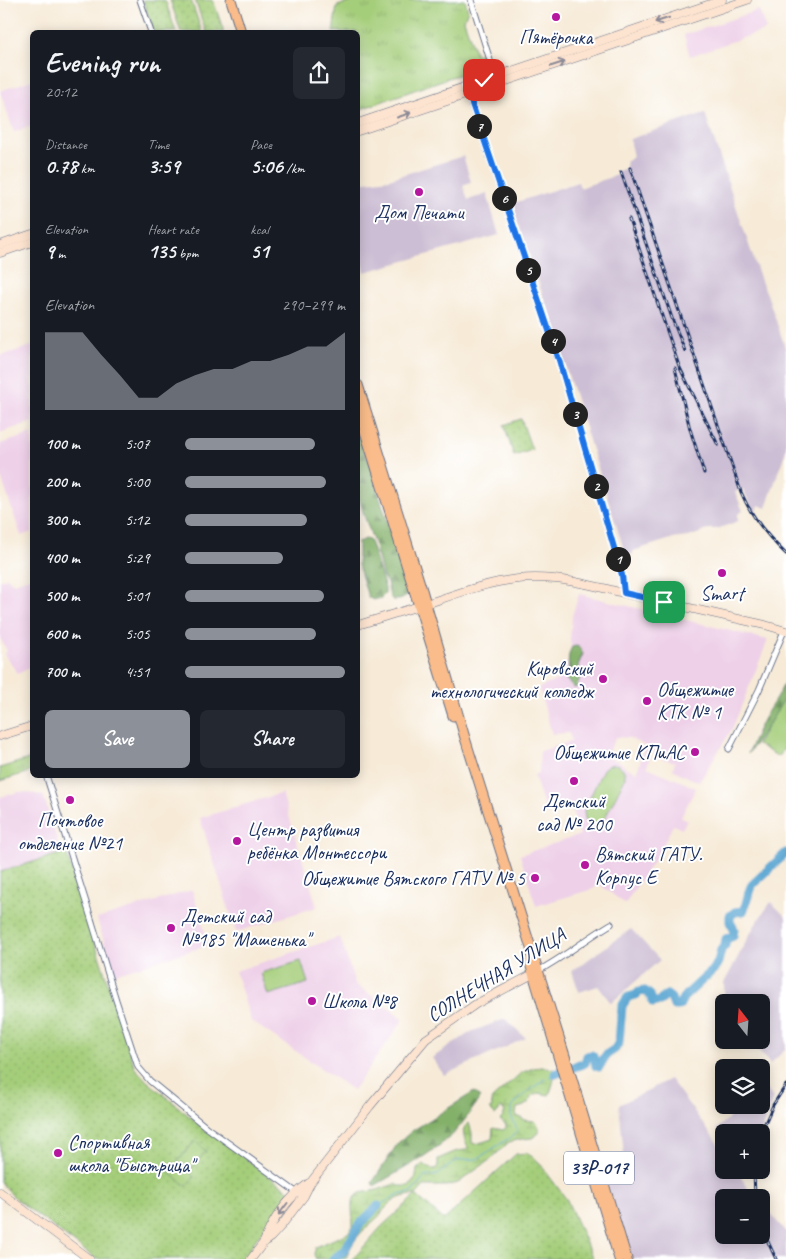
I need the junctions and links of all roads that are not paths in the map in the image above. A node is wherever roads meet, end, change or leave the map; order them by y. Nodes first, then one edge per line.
1 (140, 0) edge
2 (231, 0) edge
3 (472, 0) edge
4 (722, 0) edge
5 (747, 0) edge
6 (150, 30) edge
7 (240, 30) edge
8 (495, 76) junction
9 (467, 90) junction
10 (360, 122) edge
11 (360, 130) edge
12 (30, 235) edge
13 (30, 243) edge
14 (0, 245) edge
15 (0, 253) edge
16 (360, 392) edge
17 (360, 415) edge
18 (624, 593) junction
19 (422, 605) junction
20 (786, 622) edge
21 (360, 624) edge
22 (785, 631) edge
23 (30, 728) edge
24 (0, 736) edge
25 (729, 750) dead end
26 (47, 778) edge
27 (611, 924) dead end
28 (536, 972) junction
29 (568, 1077) junction
30 (0, 1192) edge
31 (299, 1195) junction
32 (89, 1259) edge
33 (251, 1259) edge
34 (619, 1259) edge
35 (627, 1259) edge

1 - 6 street
2 - 7 highway
3 - 8 street
4 -> 8 main road
9 -> 5 main road
8 - 9 main road
9 - 10 main road
11 -> 9 main road
9 - 18 street
12 - 14 main road
13 - 15 main road
16 - 19 highway
17 - 19 highway
18 - 19 main road
18 - 22 main road
19 - 21 main road
19 - 28 highway
20 - 22 main road
22 - 25 street
23 - 24 main road
26 - 31 street
27 - 28 street, СОЛНЕЧНАЯ УЛИЦА
28 - 29 highway, 33Р-017
28 - 31 main road, СОЛНЕЧНАЯ УЛИЦА
29 - 34 highway, 33Р-017
29 - 35 highway, 33Р-017
30 - 32 main road
31 - 33 main road, СОЛНЕЧНАЯ УЛИЦА

